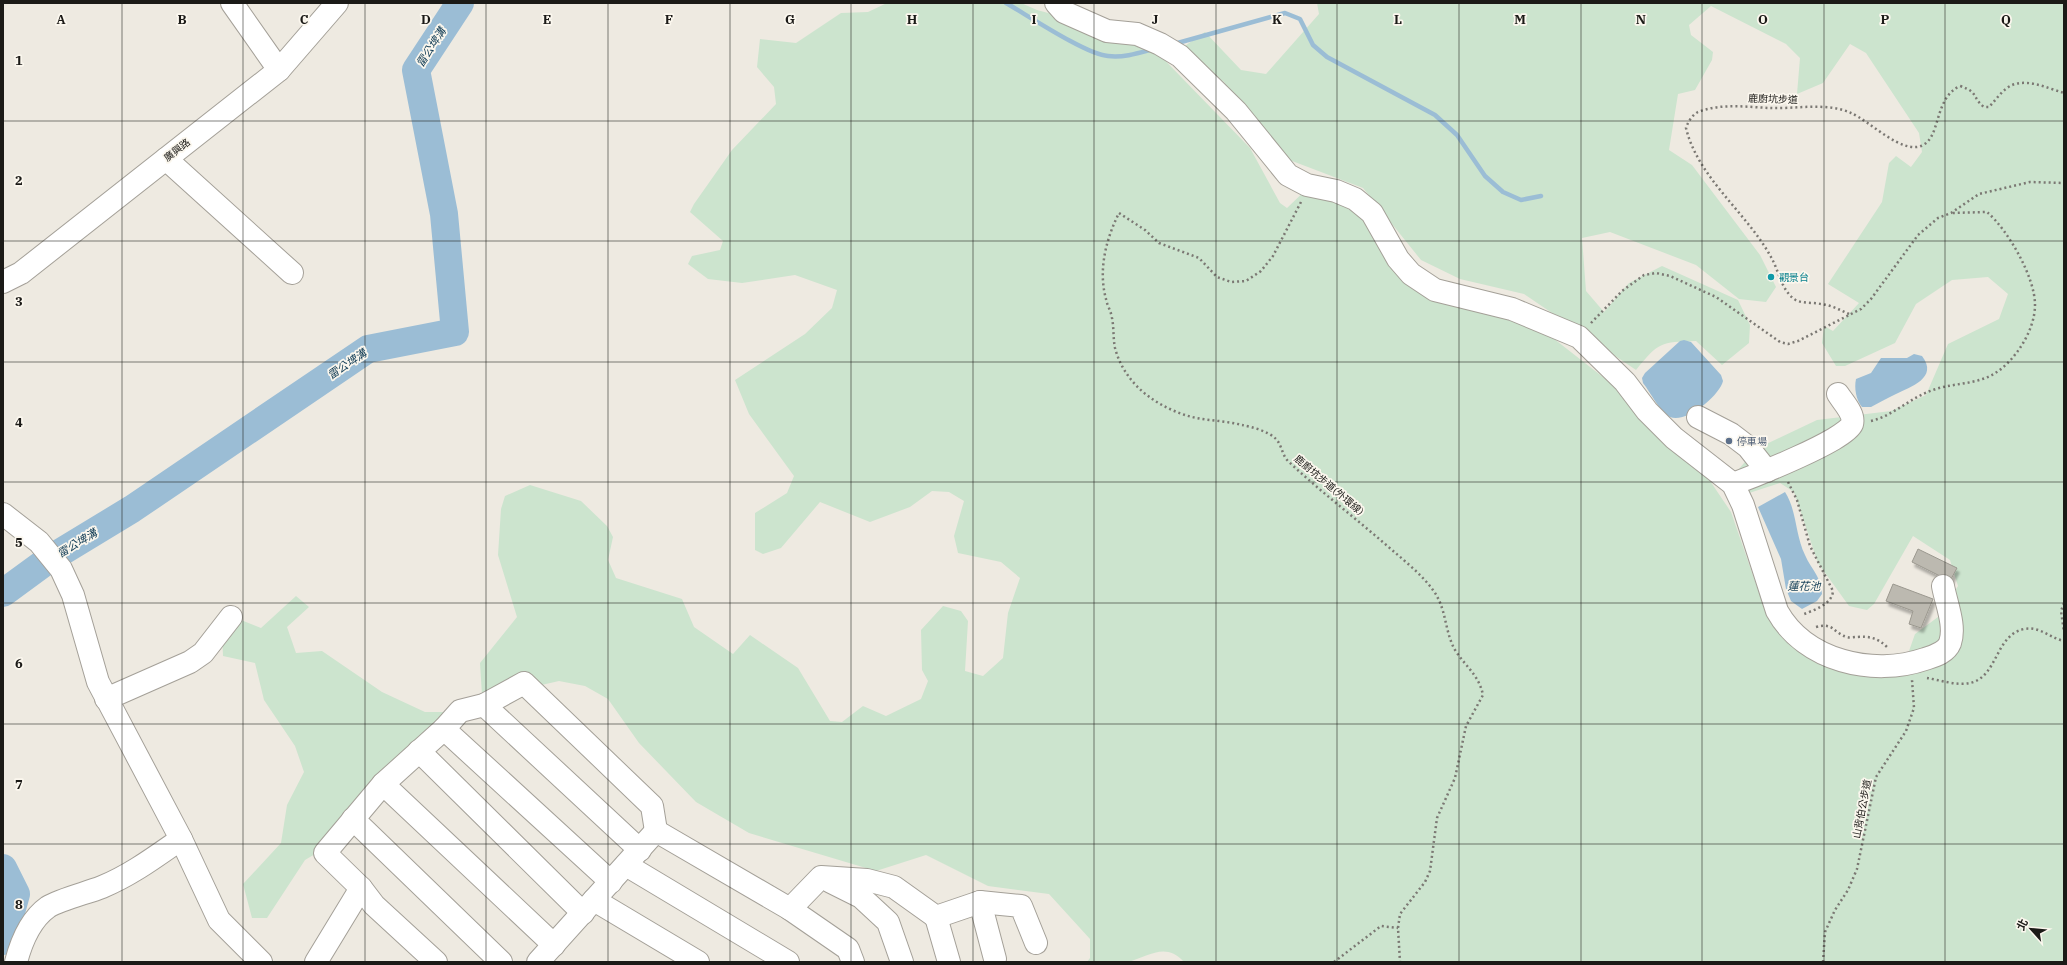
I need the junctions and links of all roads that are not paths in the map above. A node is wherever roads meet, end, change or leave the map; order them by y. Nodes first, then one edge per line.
1 (232, 3) edge
2 (337, 3) edge
3 (1056, 3) edge
4 (279, 70) junction
5 (166, 159) junction
6 (292, 273) dead end
7 (3, 282) edge
8 (1838, 394) dead end
9 (1698, 417) dead end
10 (1774, 468) junction
11 (1732, 484) junction
12 (3, 514) edge
13 (1943, 586) dead end
14 (231, 617) dead end
15 (106, 699) junction
16 (484, 704) junction
17 (444, 729) junction
18 (419, 751) junction
19 (383, 784) junction
20 (354, 819) junction
21 (656, 831) junction
22 (181, 839) junction
23 (633, 857) junction
24 (821, 877) junction
25 (611, 882) junction
26 (361, 888) junction
27 (980, 902) junction
28 (588, 906) junction
29 (790, 909) junction
30 (936, 917) junction
31 (1036, 943) dead end
32 (554, 945) junction
33 (995, 959) dead end
34 (16, 962) edge
35 (261, 962) edge
36 (316, 962) edge
37 (436, 962) edge
38 (501, 962) edge
39 (538, 962) edge
40 (698, 962) edge
41 (788, 962) edge
42 (853, 962) edge
43 (902, 962) edge
44 (949, 962) edge

1 - 4 street
2 - 4 street, 廣興路
3 - 11 street
4 - 5 street, 廣興路
5 - 6 street
5 - 7 street, 廣興路
8 - 10 street
9 - 10 street
10 - 11 street
11 - 13 street
12 - 15 street
14 - 15 street
15 - 22 street
16 - 17 street
16 - 21 street
16 - 23 street
17 - 18 street
17 - 25 street
18 - 19 street
18 - 28 street
19 - 20 street
19 - 32 street
20 - 26 street
20 - 38 street
21 - 23 street
21 - 29 street
22 - 34 street
22 - 35 street
23 - 25 street
23 - 41 street
24 - 29 street
24 - 30 street
24 - 43 street
25 - 28 street
26 - 36 street
26 - 37 street
27 - 30 street
27 - 31 street
27 - 33 street
28 - 32 street
28 - 40 street
29 - 42 street
30 - 44 street
32 - 39 street

